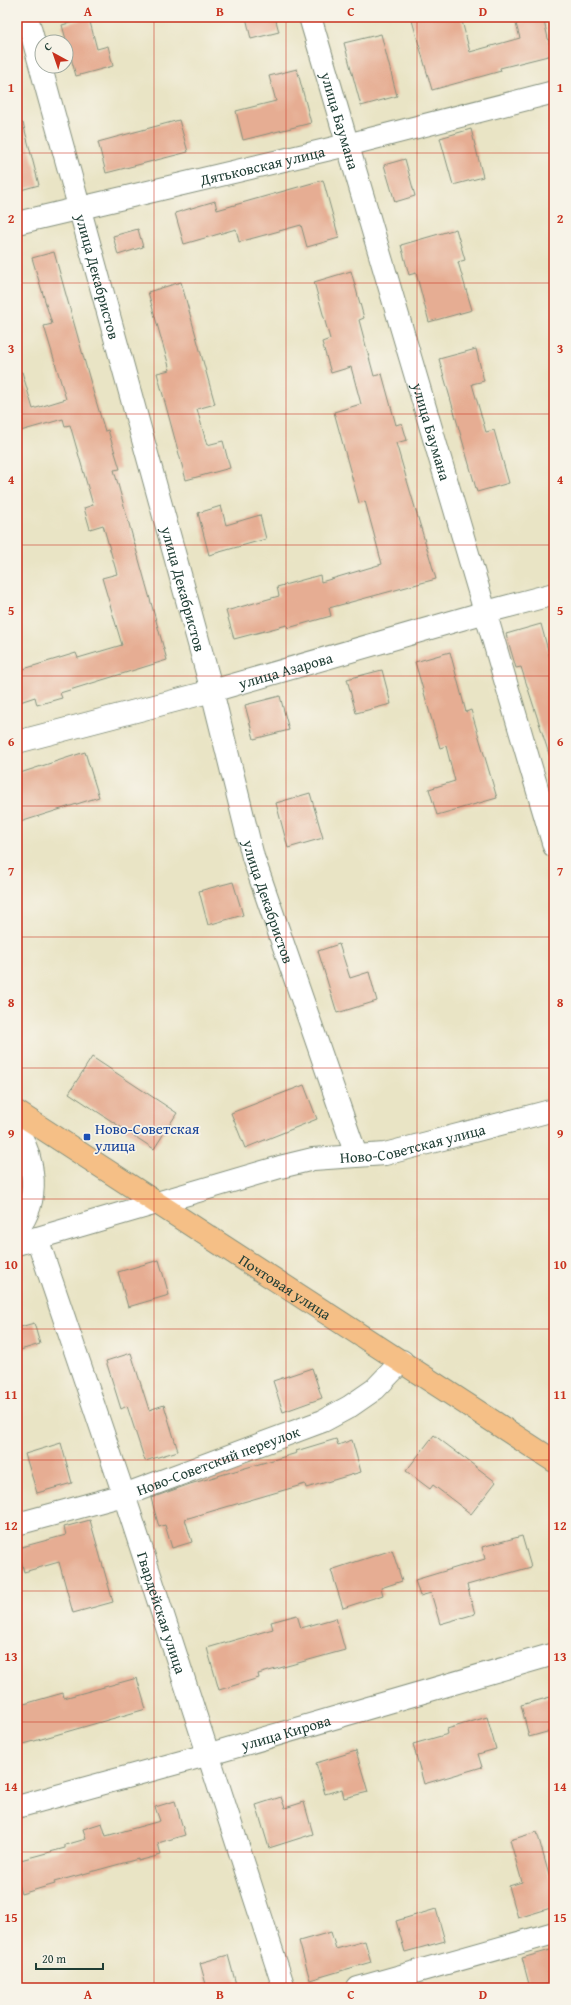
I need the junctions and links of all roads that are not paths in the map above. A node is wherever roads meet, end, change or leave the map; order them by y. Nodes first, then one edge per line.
1 (27, 17) edge
2 (310, 17) edge
3 (554, 92) edge
4 (347, 145) junction
5 (80, 208) junction
6 (17, 223) edge
7 (554, 594) edge
8 (486, 612) junction
9 (212, 691) junction
10 (17, 742) edge
11 (554, 846) edge
12 (554, 1110) edge
13 (17, 1112) edge
14 (17, 1128) edge
15 (356, 1155) junction
16 (158, 1204) junction
17 (17, 1230) edge
18 (27, 1241) edge
19 (402, 1361) junction
20 (554, 1461) edge
21 (124, 1495) junction
22 (17, 1524) edge
23 (554, 1654) edge
24 (210, 1754) junction
25 (17, 1807) edge
26 (554, 1933) edge
27 (284, 1988) edge
28 (358, 1988) edge

1 - 5 street, улица Декабристов
2 - 4 street, улица Баумана
3 - 4 street, Дятьковская улица
4 - 5 street, Дятьковская улица
4 - 8 street, улица Баумана
5 - 6 street, Дятьковская улица
5 - 9 street, улица Декабристов
7 - 8 street, улица Азарова
8 - 9 street, улица Азарова
8 - 11 street, улица Баумана
9 - 10 street, улица Азарова
9 - 15 street, улица Декабристов
12 - 15 street, Ново-Советская улица
13 - 16 main road, Почтовая улица
14 - 17 street
15 - 16 street, Ново-Советская улица
16 - 18 street, Ново-Советская улица
16 - 19 main road, Почтовая улица
18 - 21 street, Гвардейская улица
19 - 20 main road, Почтовая улица
19 - 21 street, Ново-Советский переулок
21 - 22 street, Ново-Советский переулок
21 - 24 street, Гвардейская улица
23 - 24 street, улица Кирова
24 - 25 street, улица Кирова
24 - 27 street, Гвардейская улица
26 - 28 street

